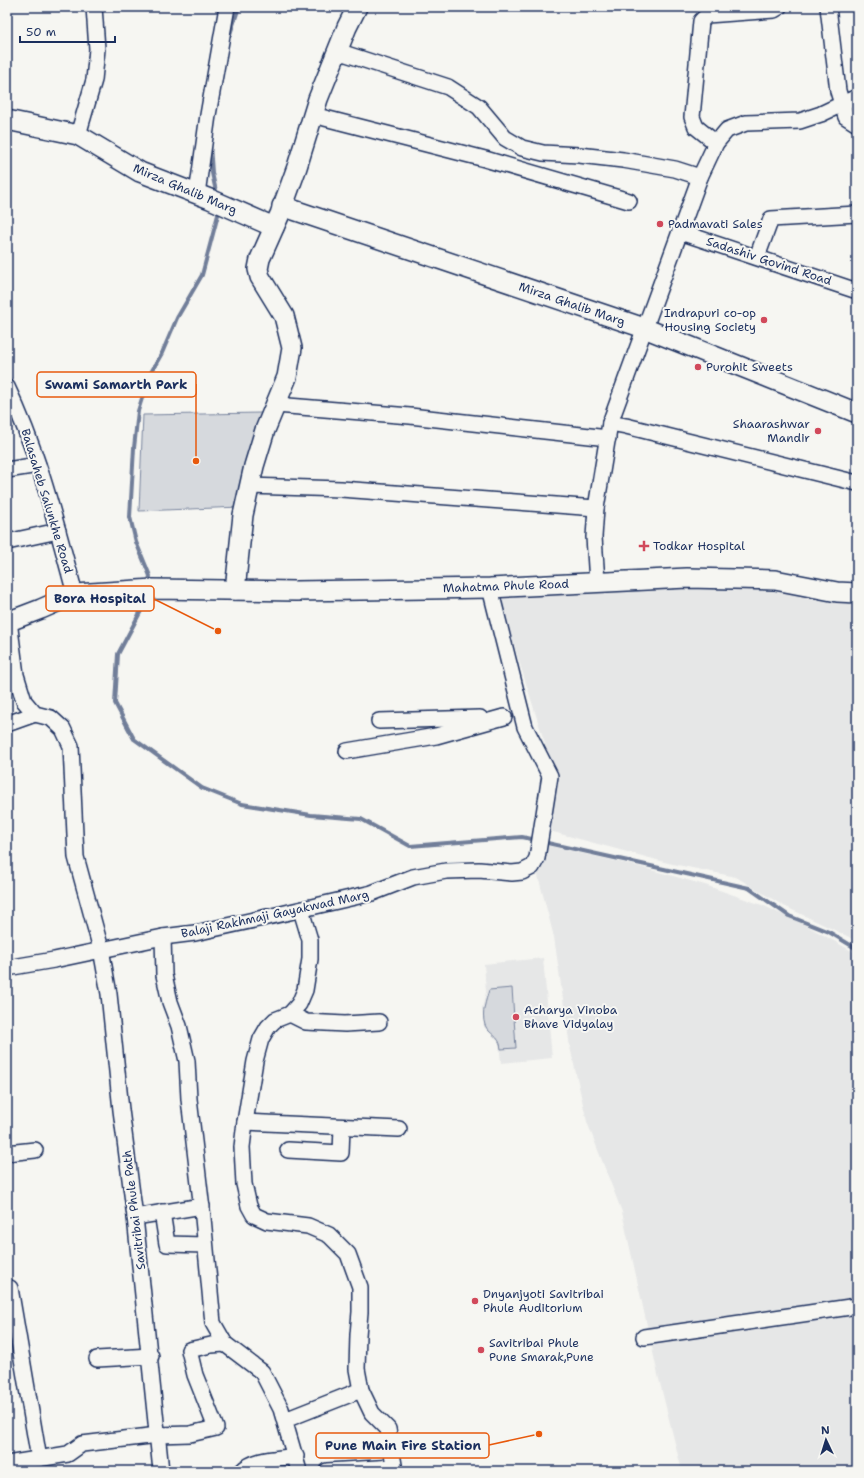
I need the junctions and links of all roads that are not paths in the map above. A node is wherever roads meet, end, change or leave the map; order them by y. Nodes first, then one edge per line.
1 (94, 7) edge
2 (227, 7) edge
3 (357, 7) edge
4 (779, 7) edge
5 (828, 7) edge
6 (337, 51) junction
7 (857, 97) edge
8 (842, 104) junction
9 (313, 115) junction
10 (7, 120) edge
11 (857, 124) edge
12 (78, 135) junction
13 (716, 143) junction
14 (522, 148) junction
15 (515, 168) junction
16 (700, 177) junction
17 (211, 199) junction
18 (630, 201) dead end
19 (282, 206) junction
20 (857, 214) edge
21 (274, 227) junction
22 (680, 232) junction
23 (757, 257) junction
24 (857, 291) edge
25 (644, 328) junction
26 (7, 387) edge
27 (276, 405) junction
28 (857, 413) edge
29 (610, 423) junction
30 (608, 438) junction
31 (38, 465) junction
32 (7, 470) edge
33 (857, 483) edge
34 (249, 486) junction
35 (596, 508) junction
36 (58, 531) junction
37 (7, 542) edge
38 (597, 582) junction
39 (490, 588) junction
40 (234, 590) junction
41 (75, 594) junction
42 (857, 594) edge
43 (8, 622) edge
44 (35, 714) junction
45 (504, 717) junction
46 (522, 717) junction
47 (379, 721) dead end
48 (7, 724) edge
49 (347, 751) dead end
50 (301, 910) junction
51 (163, 937) junction
52 (101, 949) junction
53 (7, 968) edge
54 (290, 1014) junction
55 (379, 1022) dead end
56 (245, 1122) junction
57 (342, 1127) junction
58 (399, 1129) dead end
59 (35, 1150) dead end
60 (288, 1150) dead end
61 (7, 1153) edge
62 (202, 1206) junction
63 (162, 1212) junction
64 (135, 1217) junction
65 (205, 1245) junction
66 (10, 1288) dead end
67 (857, 1306) edge
68 (644, 1337) dead end
69 (225, 1344) junction
70 (151, 1356) junction
71 (97, 1359) dead end
72 (361, 1390) junction
73 (284, 1420) junction
74 (158, 1435) junction
75 (296, 1456) junction
76 (39, 1459) junction
77 (7, 1464) edge
78 (395, 1469) edge
79 (161, 1471) edge
80 (242, 1471) edge
81 (300, 1471) edge
82 (327, 1471) edge

1 - 12 street
2 - 17 street
3 - 6 street
4 - 13 street
5 - 8 street
6 - 9 street
6 - 14 street
7 - 8 street
8 - 11 street
8 - 13 street
9 - 15 street
9 - 19 street
10 - 12 street, Mirza Ghalib Marg
12 - 17 street, Mirza Ghalib Marg
13 - 16 street
14 - 15 street
14 - 16 street
15 - 18 street
16 - 22 street
17 - 21 street, Mirza Ghalib Marg
19 - 21 street
19 - 25 street, Mirza Ghalib Marg
20 - 23 street
21 - 27 street
22 - 23 street, Sadashiv Govind Road
22 - 25 street
23 - 24 street, Sadashiv Govind Road
25 - 28 street, Mirza Ghalib Marg
25 - 29 street
26 - 31 street, Balasaheb Salunkhe Road
27 - 30 street
27 - 34 street
29 - 30 street
29 - 33 street
30 - 35 street
31 - 32 street
31 - 36 street, Balasaheb Salunkhe Road
34 - 35 street
34 - 40 street
35 - 38 street
36 - 37 street
36 - 41 street, Balasaheb Salunkhe Road
38 - 39 street, Mahatma Phule Road
38 - 42 street, Mahatma Phule Road
39 - 40 street, Mahatma Phule Road
39 - 46 street
40 - 41 street, Mahatma Phule Road
41 - 43 street
43 - 44 street
44 - 48 street
44 - 52 street, Savitribai Phule Path
45 - 46 street
45 - 47 street
45 - 49 street
46 - 50 street, Balaji Rakhmaji Gayakwad Marg
50 - 51 street, Balaji Rakhmaji Gayakwad Marg
50 - 54 street
51 - 52 street, Balaji Rakhmaji Gayakwad Marg
51 - 62 street
52 - 53 street, Balaji Rakhmaji Gayakwad Marg
52 - 64 street, Savitribai Phule Path
54 - 55 street
54 - 56 street
56 - 57 street
56 - 72 street
57 - 58 street
57 - 60 street
59 - 61 street
62 - 63 street
62 - 65 street
63 - 64 street
63 - 65 street
64 - 70 street, Savitribai Phule Path
65 - 69 street
66 - 76 street
67 - 68 street
69 - 73 street
69 - 74 street
70 - 71 street
70 - 74 street, Savitribai Phule Path
72 - 73 street
72 - 78 street
73 - 75 street
74 - 76 street
74 - 79 street, Savitribai Phule Path
75 - 80 street
75 - 81 street
76 - 77 street
78 - 82 street

